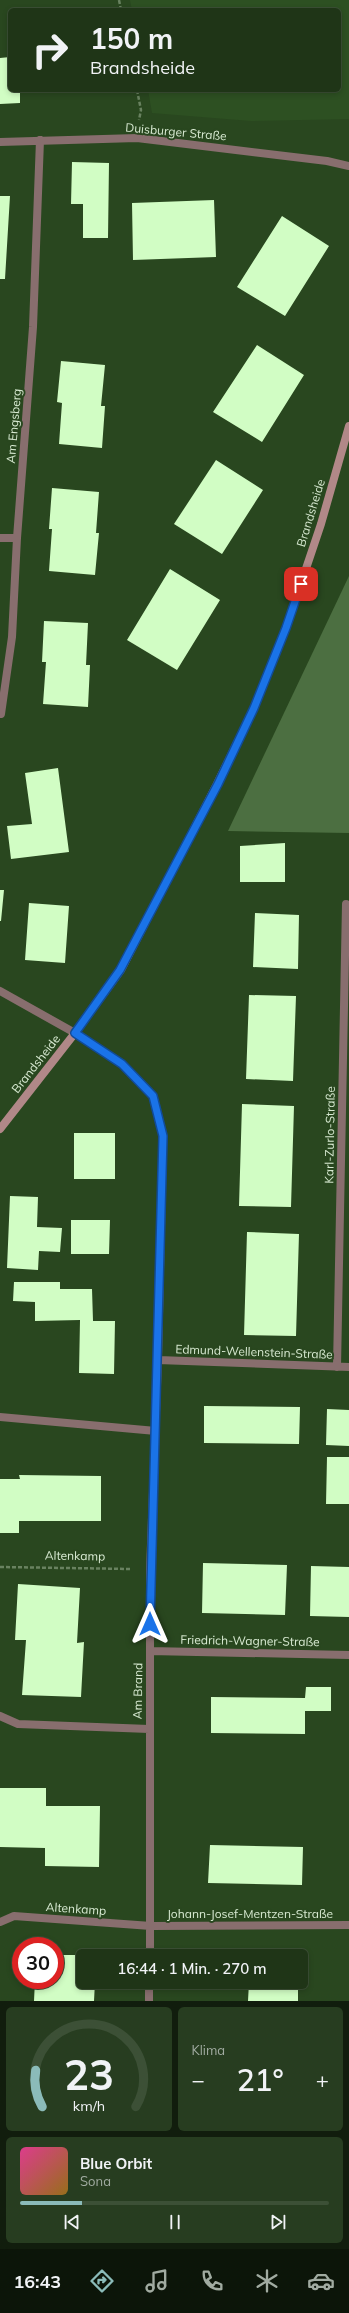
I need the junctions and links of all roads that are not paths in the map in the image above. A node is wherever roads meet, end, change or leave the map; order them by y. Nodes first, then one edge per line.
1 (40, 140) junction
2 (0, 142) edge
3 (349, 166) edge
4 (349, 426) edge
5 (0, 538) edge
6 (17, 538) junction
7 (1, 714) edge
8 (346, 904) dead end
9 (0, 990) edge
10 (75, 1033) junction
11 (0, 1129) edge
12 (158, 1360) junction
13 (337, 1367) junction
14 (349, 1367) edge
15 (0, 1417) edge
16 (156, 1431) junction
17 (150, 1651) junction
18 (349, 1655) edge
19 (0, 1716) edge
20 (149, 1729) junction
21 (0, 1922) edge
22 (349, 1925) edge
23 (151, 1926) junction
24 (150, 1949) edge
25 (149, 1989) edge
26 (149, 2001) edge

1 - 2 street, Duisburger Straße
1 - 3 street, Duisburger Straße
1 - 6 street, Am Engsberg
4 - 10 main road, Brandsheide
5 - 6 street
6 - 7 street, Am Engsberg
8 - 13 street, Karl-Zurlo-Straße
9 - 10 street, Brandsheide
10 - 11 main road, Brandsheide
10 - 12 street, Am Brand
12 - 13 street, Edmund-Wellenstein-Straße
12 - 16 street, Am Brand
13 - 14 street, Edmund-Wellenstein-Straße
15 - 16 street
16 - 17 street, Am Brand
17 - 18 street, Friedrich-Wagner-Straße
17 - 20 street, Am Brand
19 - 20 street
20 - 23 street, Am Brand
21 - 23 street, Altenkamp
22 - 23 street, Johann-Josef-Mentzen-Straße
23 - 24 street, Am Brand
25 - 26 street

